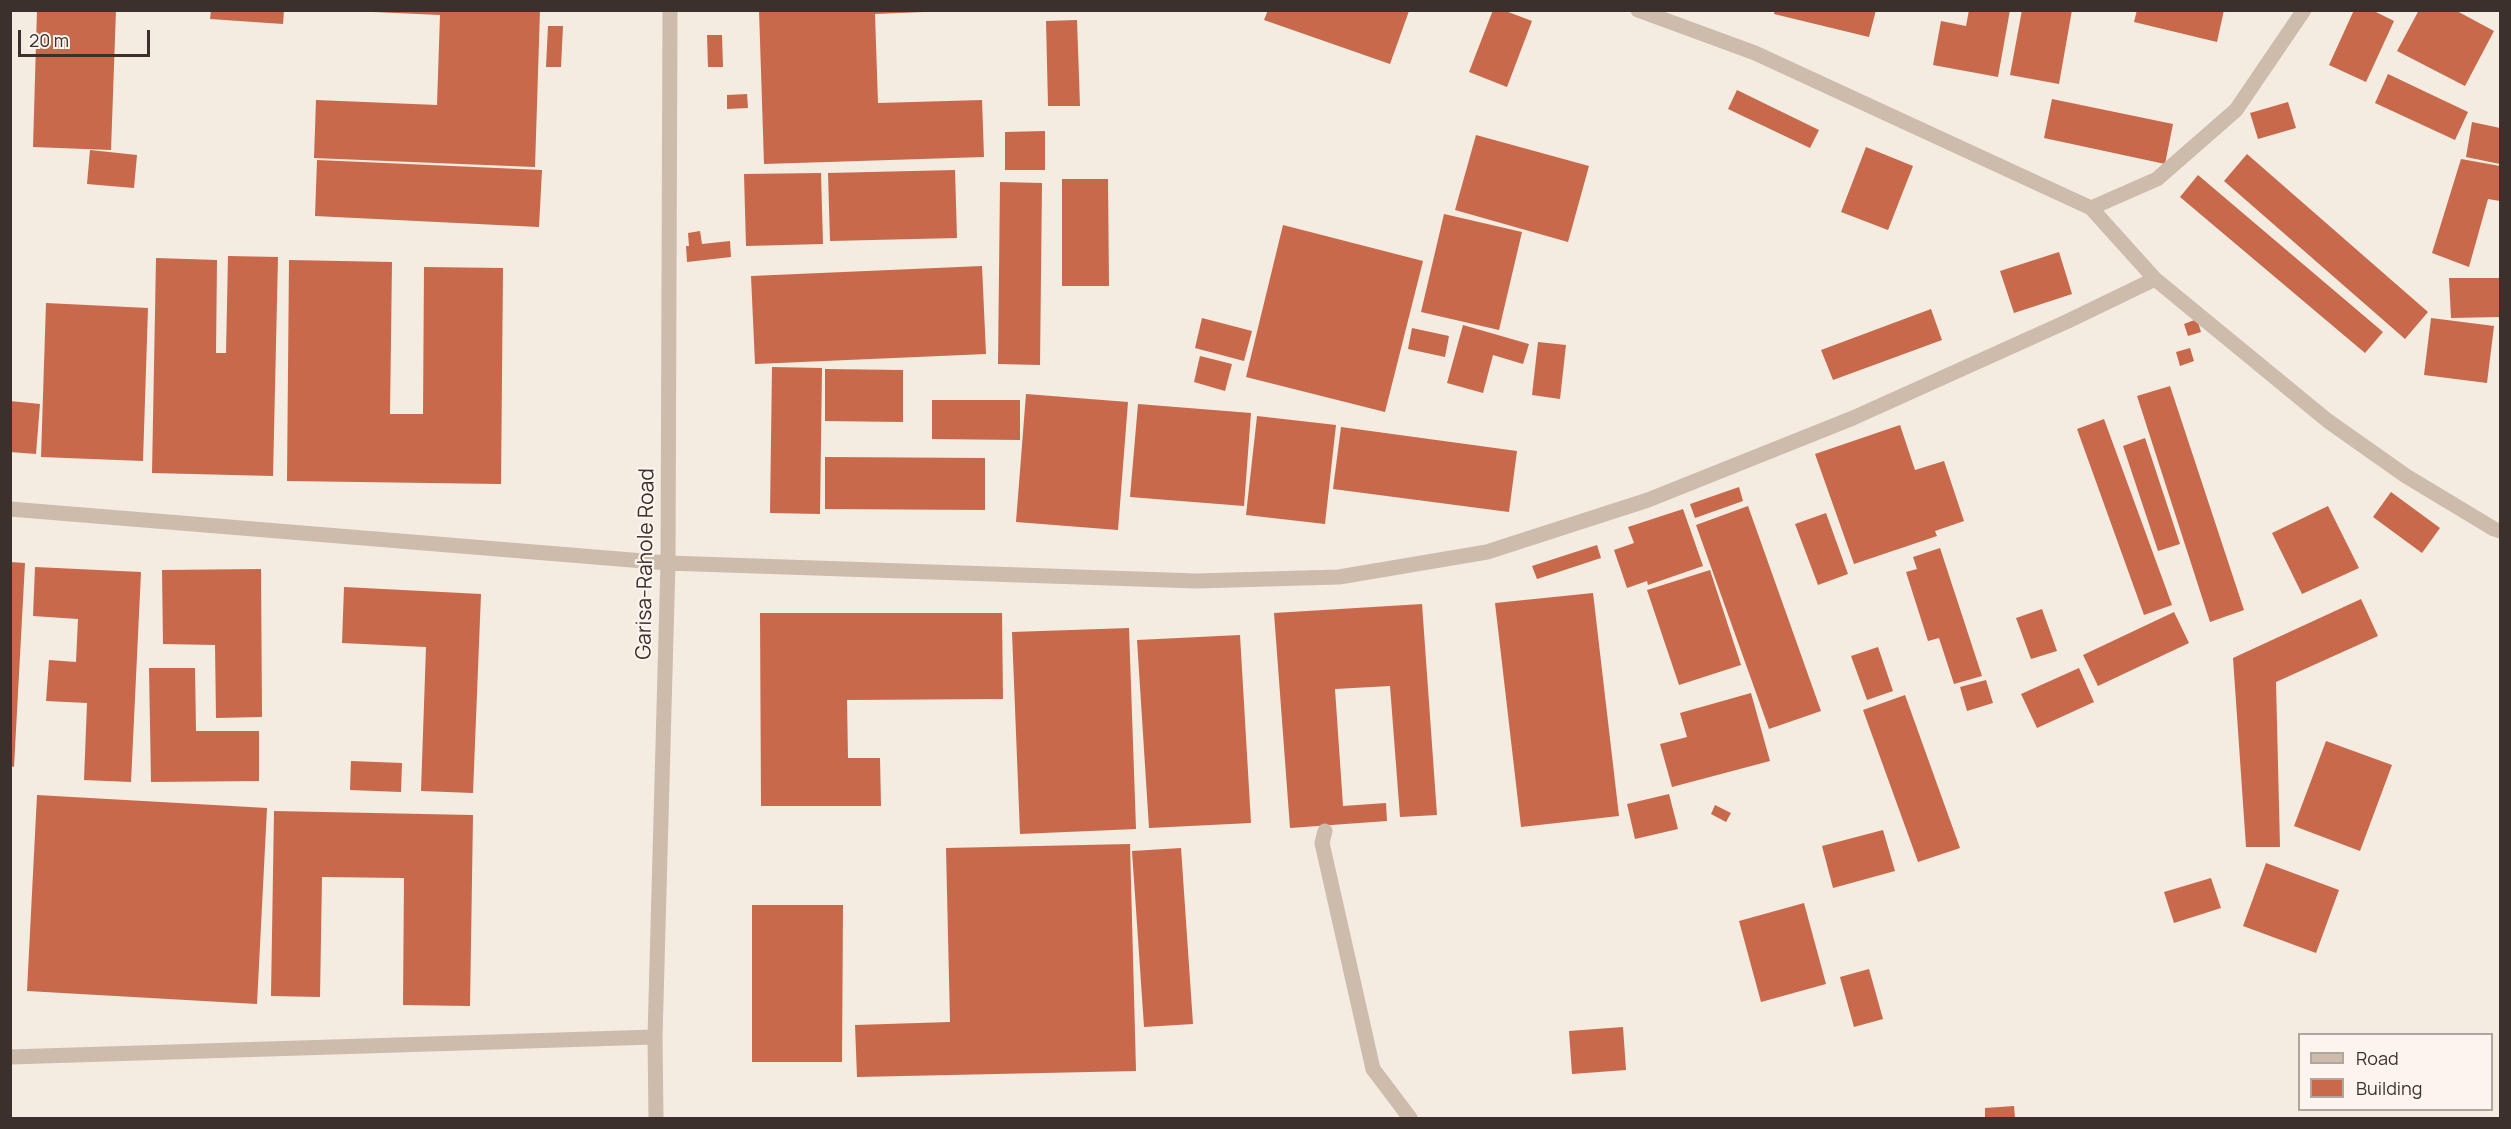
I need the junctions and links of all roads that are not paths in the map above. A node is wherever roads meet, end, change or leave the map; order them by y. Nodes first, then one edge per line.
1 (670, 10) edge
2 (1638, 10) edge
3 (2304, 10) edge
4 (2091, 208) junction
5 (2155, 279) junction
6 (10, 509) edge
7 (2500, 531) edge
8 (668, 563) junction
9 (1325, 831) dead end
10 (655, 1037) junction
11 (10, 1058) edge
12 (656, 1119) edge
13 (1410, 1119) edge

1 - 8 street, Garisa-Rahole Road
2 - 4 street
3 - 4 street
4 - 5 street
5 - 7 street
5 - 8 street
6 - 8 street
8 - 10 street, Garisa-Rahole Road
9 - 13 street
10 - 11 street
10 - 12 street, Garisa-Rahole Road

